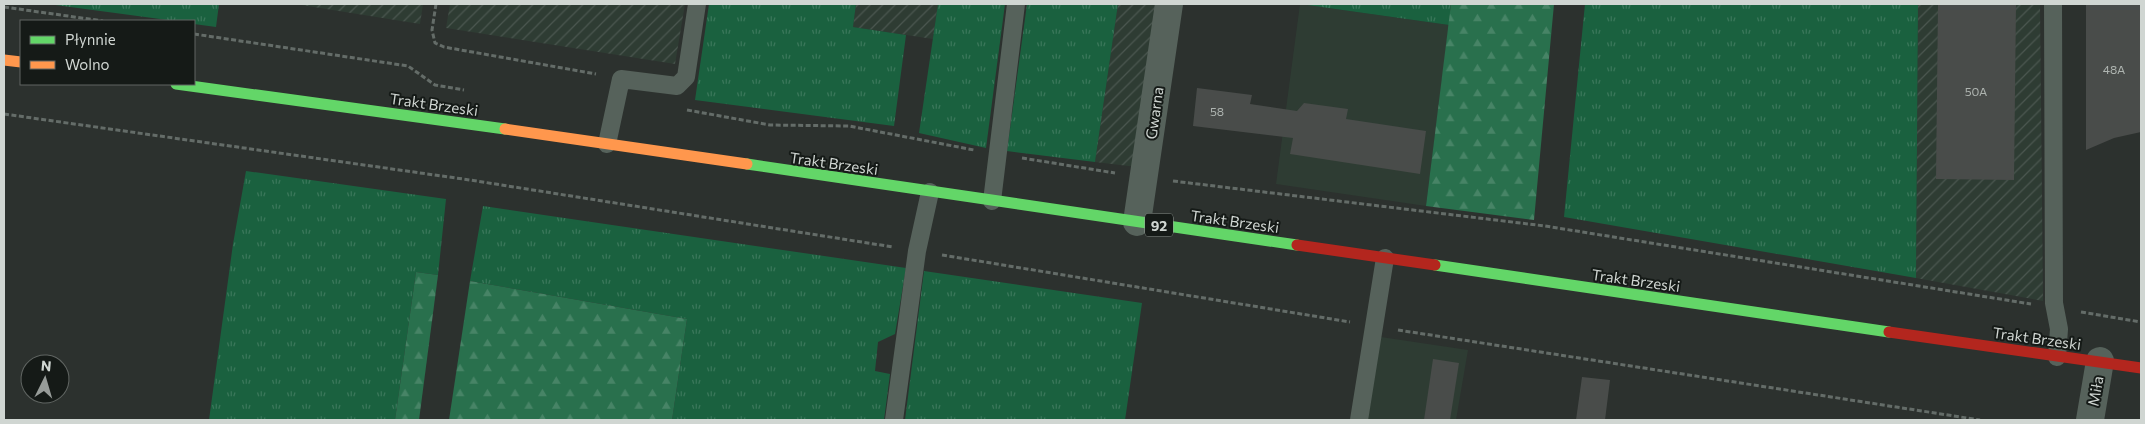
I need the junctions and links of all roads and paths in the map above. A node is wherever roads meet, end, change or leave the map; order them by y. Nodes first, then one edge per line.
1 (436, 4) edge
2 (697, 4) edge
3 (1016, 4) edge
4 (1169, 4) edge
5 (2053, 4) edge
6 (4, 7) edge
7 (96, 20) edge
8 (4, 60) edge
9 (20, 62) edge
10 (621, 79) junction
11 (183, 85) edge
12 (4, 114) edge
13 (607, 144) junction
14 (930, 192) junction
15 (992, 201) junction
16 (1137, 222) junction
17 (917, 251) junction
18 (1385, 258) junction
19 (1374, 326) junction
20 (2057, 357) junction
21 (2100, 361) junction
22 (2141, 368) edge
23 (894, 420) edge
24 (1359, 420) edge
25 (1980, 420) edge
26 (2090, 420) edge

1 - 10 path
2 - 10 lane
3 - 15 lane
4 - 16 street, Gwarna
5 - 20 lane
6 - 7 path
8 - 9 main road
10 - 13 lane
11 - 13 main road, Trakt Brzeski / 92
12 - 17 path
13 - 14 main road, Trakt Brzeski / 92
14 - 15 main road, Trakt Brzeski / 92
14 - 17 lane
15 - 16 main road, Trakt Brzeski / 92
16 - 18 main road, Trakt Brzeski / 92
17 - 19 path
17 - 23 lane
18 - 19 lane
18 - 20 main road, Trakt Brzeski / 92
19 - 24 lane
19 - 25 path
20 - 21 main road, Trakt Brzeski / 92
21 - 22 main road, Trakt Brzeski / 92
21 - 26 street, Miła

